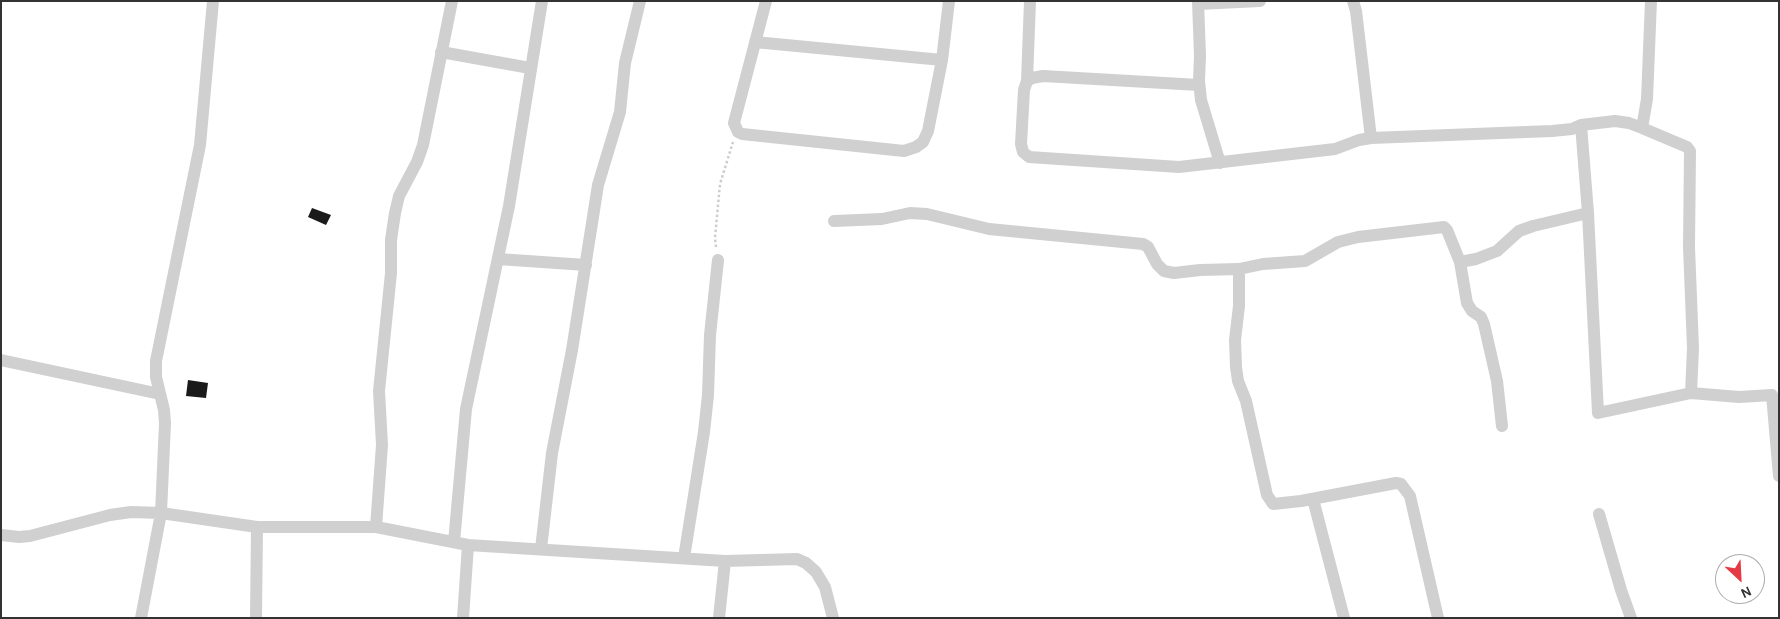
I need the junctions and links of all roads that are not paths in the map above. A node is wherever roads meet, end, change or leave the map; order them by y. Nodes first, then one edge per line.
1 (214, 1) edge
2 (452, 1) edge
3 (542, 1) edge
4 (640, 1) edge
5 (766, 1) edge
6 (949, 1) edge
7 (1030, 1) edge
8 (1260, 1) edge
9 (1353, 1) edge
10 (1651, 1) edge
11 (1198, 2) edge
12 (756, 42) junction
13 (441, 52) junction
14 (942, 60) junction
15 (530, 68) junction
16 (1027, 81) junction
17 (1199, 85) junction
18 (1581, 125) junction
19 (1642, 128) junction
20 (1371, 138) junction
21 (1220, 163) junction
22 (1588, 213) junction
23 (834, 222) dead end
24 (498, 259) junction
25 (718, 260) road end
26 (1460, 262) junction
27 (586, 265) junction
28 (1239, 269) junction
29 (1, 360) edge
30 (1691, 393) junction
31 (160, 394) junction
32 (1775, 394) edge
33 (1502, 426) dead end
34 (1779, 476) edge
35 (1313, 499) junction
36 (161, 513) junction
37 (1600, 514) dead end
38 (257, 527) junction
39 (376, 527) junction
40 (1, 535) edge
41 (454, 542) junction
42 (468, 545) junction
43 (541, 549) junction
44 (684, 558) junction
45 (725, 561) junction
46 (141, 618) edge
47 (256, 618) edge
48 (463, 618) edge
49 (718, 618) edge
50 (833, 618) edge
51 (1344, 618) edge
52 (1438, 618) edge
53 (1631, 618) edge

1 - 31 street
2 - 13 street
3 - 15 street
4 - 27 street
5 - 12 street
6 - 14 street
7 - 16 street
8 - 11 street
9 - 20 street
10 - 19 street
11 - 17 street
12 - 14 street
12 - 14 street
13 - 15 street
13 - 39 street
15 - 24 street
16 - 17 street
16 - 21 street
17 - 21 street
18 - 19 street
18 - 20 street
18 - 22 street
19 - 30 street
20 - 21 street
22 - 26 street
22 - 30 street
23 - 28 street
24 - 27 street
24 - 41 street
25 - 44 street
26 - 28 street
26 - 33 street
27 - 43 street
28 - 35 street
29 - 31 street
30 - 32 street
31 - 36 street
32 - 34 street
35 - 51 street
35 - 52 street
36 - 38 street
36 - 40 street
36 - 46 street
37 - 53 street
38 - 39 street
38 - 47 street
39 - 41 street
41 - 42 street
42 - 43 street
42 - 48 street
43 - 44 street
44 - 45 street
45 - 49 street
45 - 50 street

